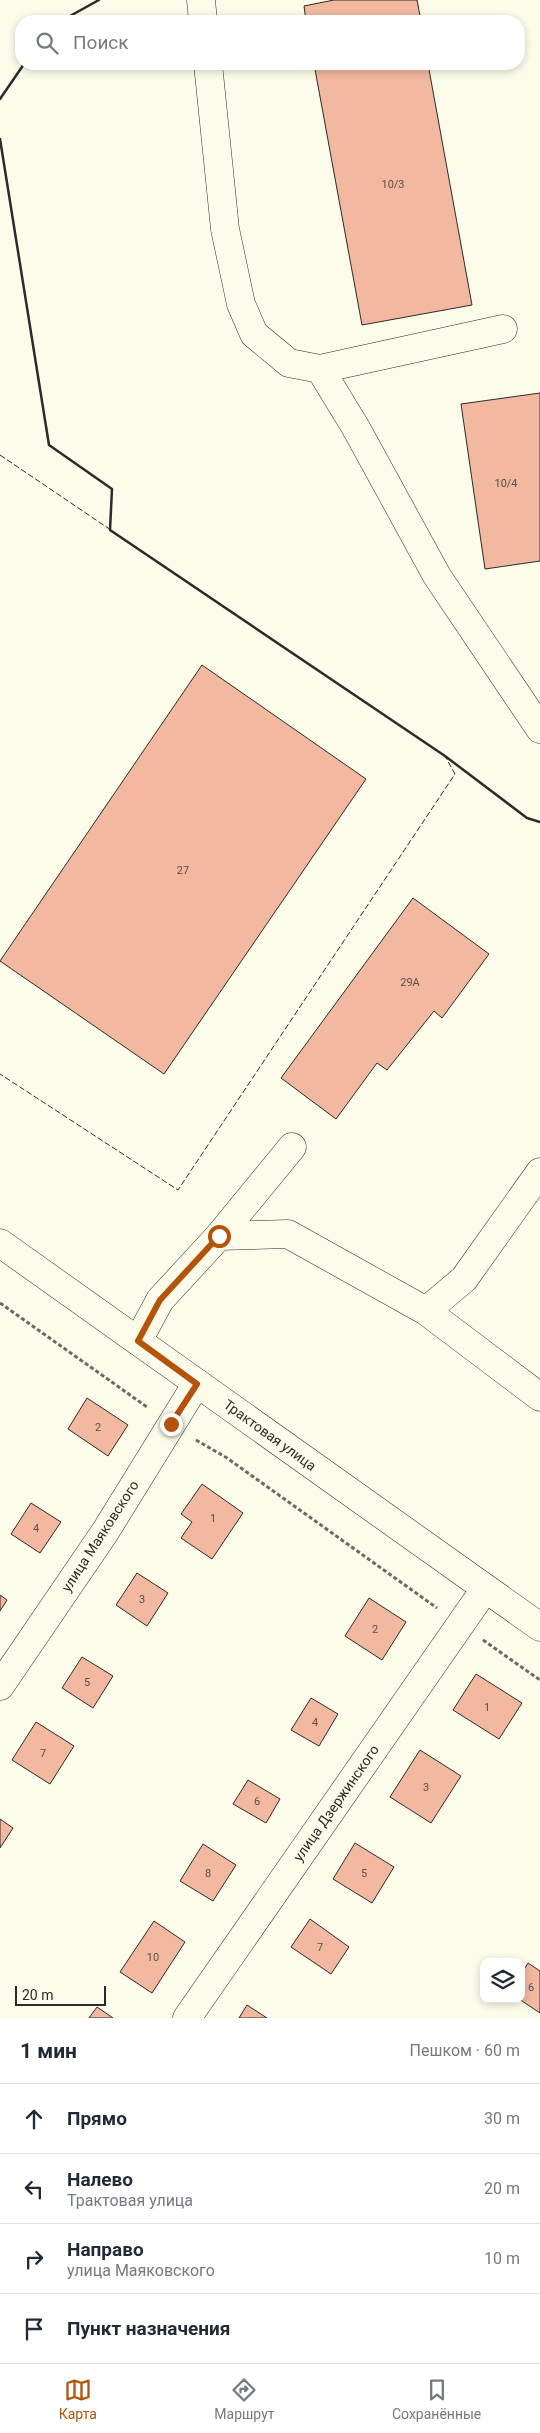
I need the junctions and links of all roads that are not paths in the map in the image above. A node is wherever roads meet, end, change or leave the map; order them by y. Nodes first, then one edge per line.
1 (201, 0) edge
2 (202, 15) edge
3 (209, 70) edge
4 (503, 329) dead end
5 (320, 369) junction
6 (540, 729) edge
7 (292, 1147) dead end
8 (540, 1172) edge
9 (219, 1236) junction
10 (0, 1243) edge
11 (426, 1311) junction
12 (138, 1341) junction
13 (197, 1384) junction
14 (540, 1397) edge
15 (485, 1589) junction
16 (540, 1627) edge
17 (0, 1686) edge
18 (187, 2018) edge

1 - 2 street
3 - 5 street
4 - 5 street
5 - 6 street
7 - 9 street
8 - 11 street
9 - 11 street
9 - 12 street
10 - 12 street, Трактовая улица
11 - 14 street
12 - 13 street, Трактовая улица
13 - 15 street, Трактовая улица
13 - 17 street, улица Маяковского
15 - 16 street, Трактовая улица
15 - 18 street, улица Дзержинского

